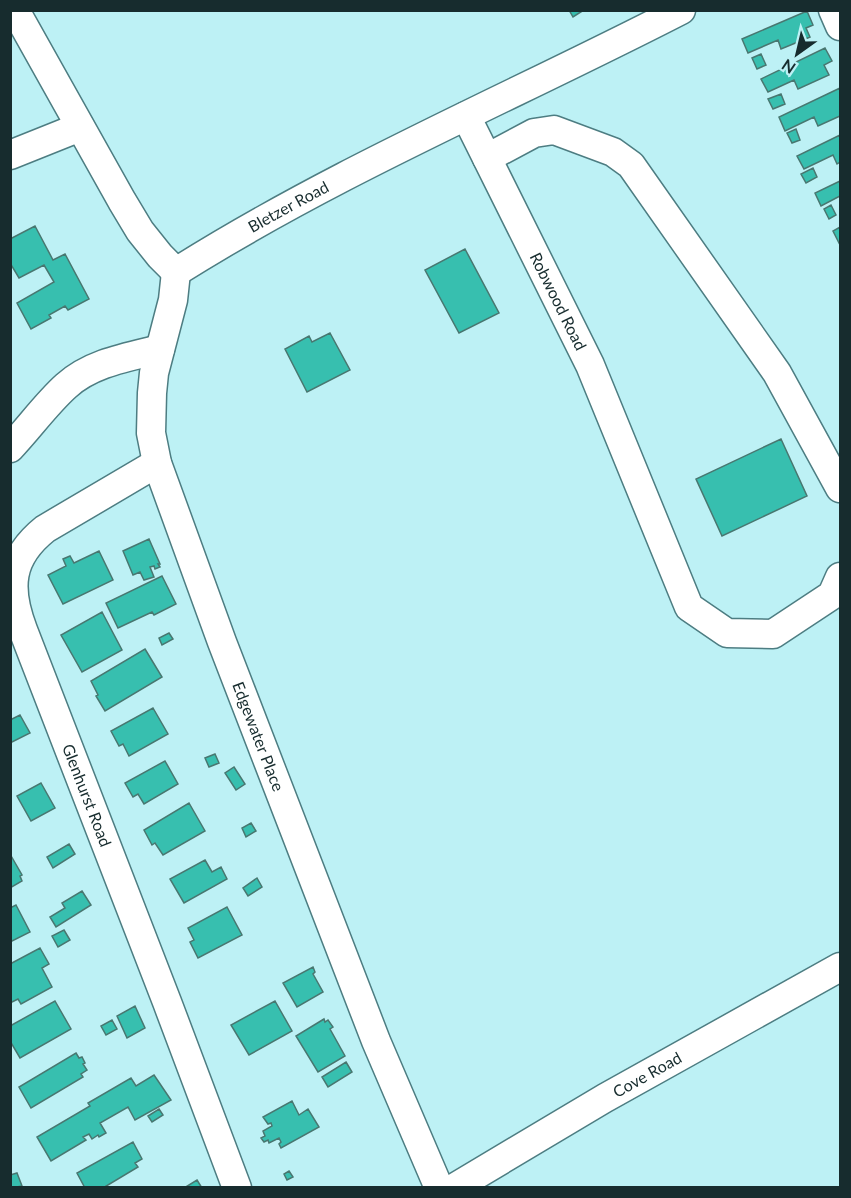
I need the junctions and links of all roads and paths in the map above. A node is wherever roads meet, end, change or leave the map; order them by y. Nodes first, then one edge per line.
1 (15, 10) edge
2 (681, 10) edge
3 (833, 10) edge
4 (840, 26) edge
5 (466, 116) junction
6 (80, 127) junction
7 (10, 155) edge
8 (487, 158) junction
9 (176, 273) junction
10 (160, 349) junction
11 (10, 448) edge
12 (157, 463) junction
13 (840, 489) edge
14 (16, 543) edge
15 (840, 577) edge
16 (840, 967) edge
17 (237, 1188) edge
18 (439, 1188) edge
19 (454, 1188) edge

1 - 6 street
2 - 5 street, Bletzer Road
3 - 4 street
5 - 8 street, Robwood Road
5 - 9 street, Bletzer Road
6 - 7 street
6 - 9 street
8 - 13 street
8 - 15 street, Robwood Road
9 - 10 street, Edgewater Place
10 - 11 street
10 - 12 street, Edgewater Place
12 - 14 street, Glenhurst Road
12 - 18 street, Edgewater Place
14 - 17 street, Glenhurst Road
16 - 19 street, Cove Road

